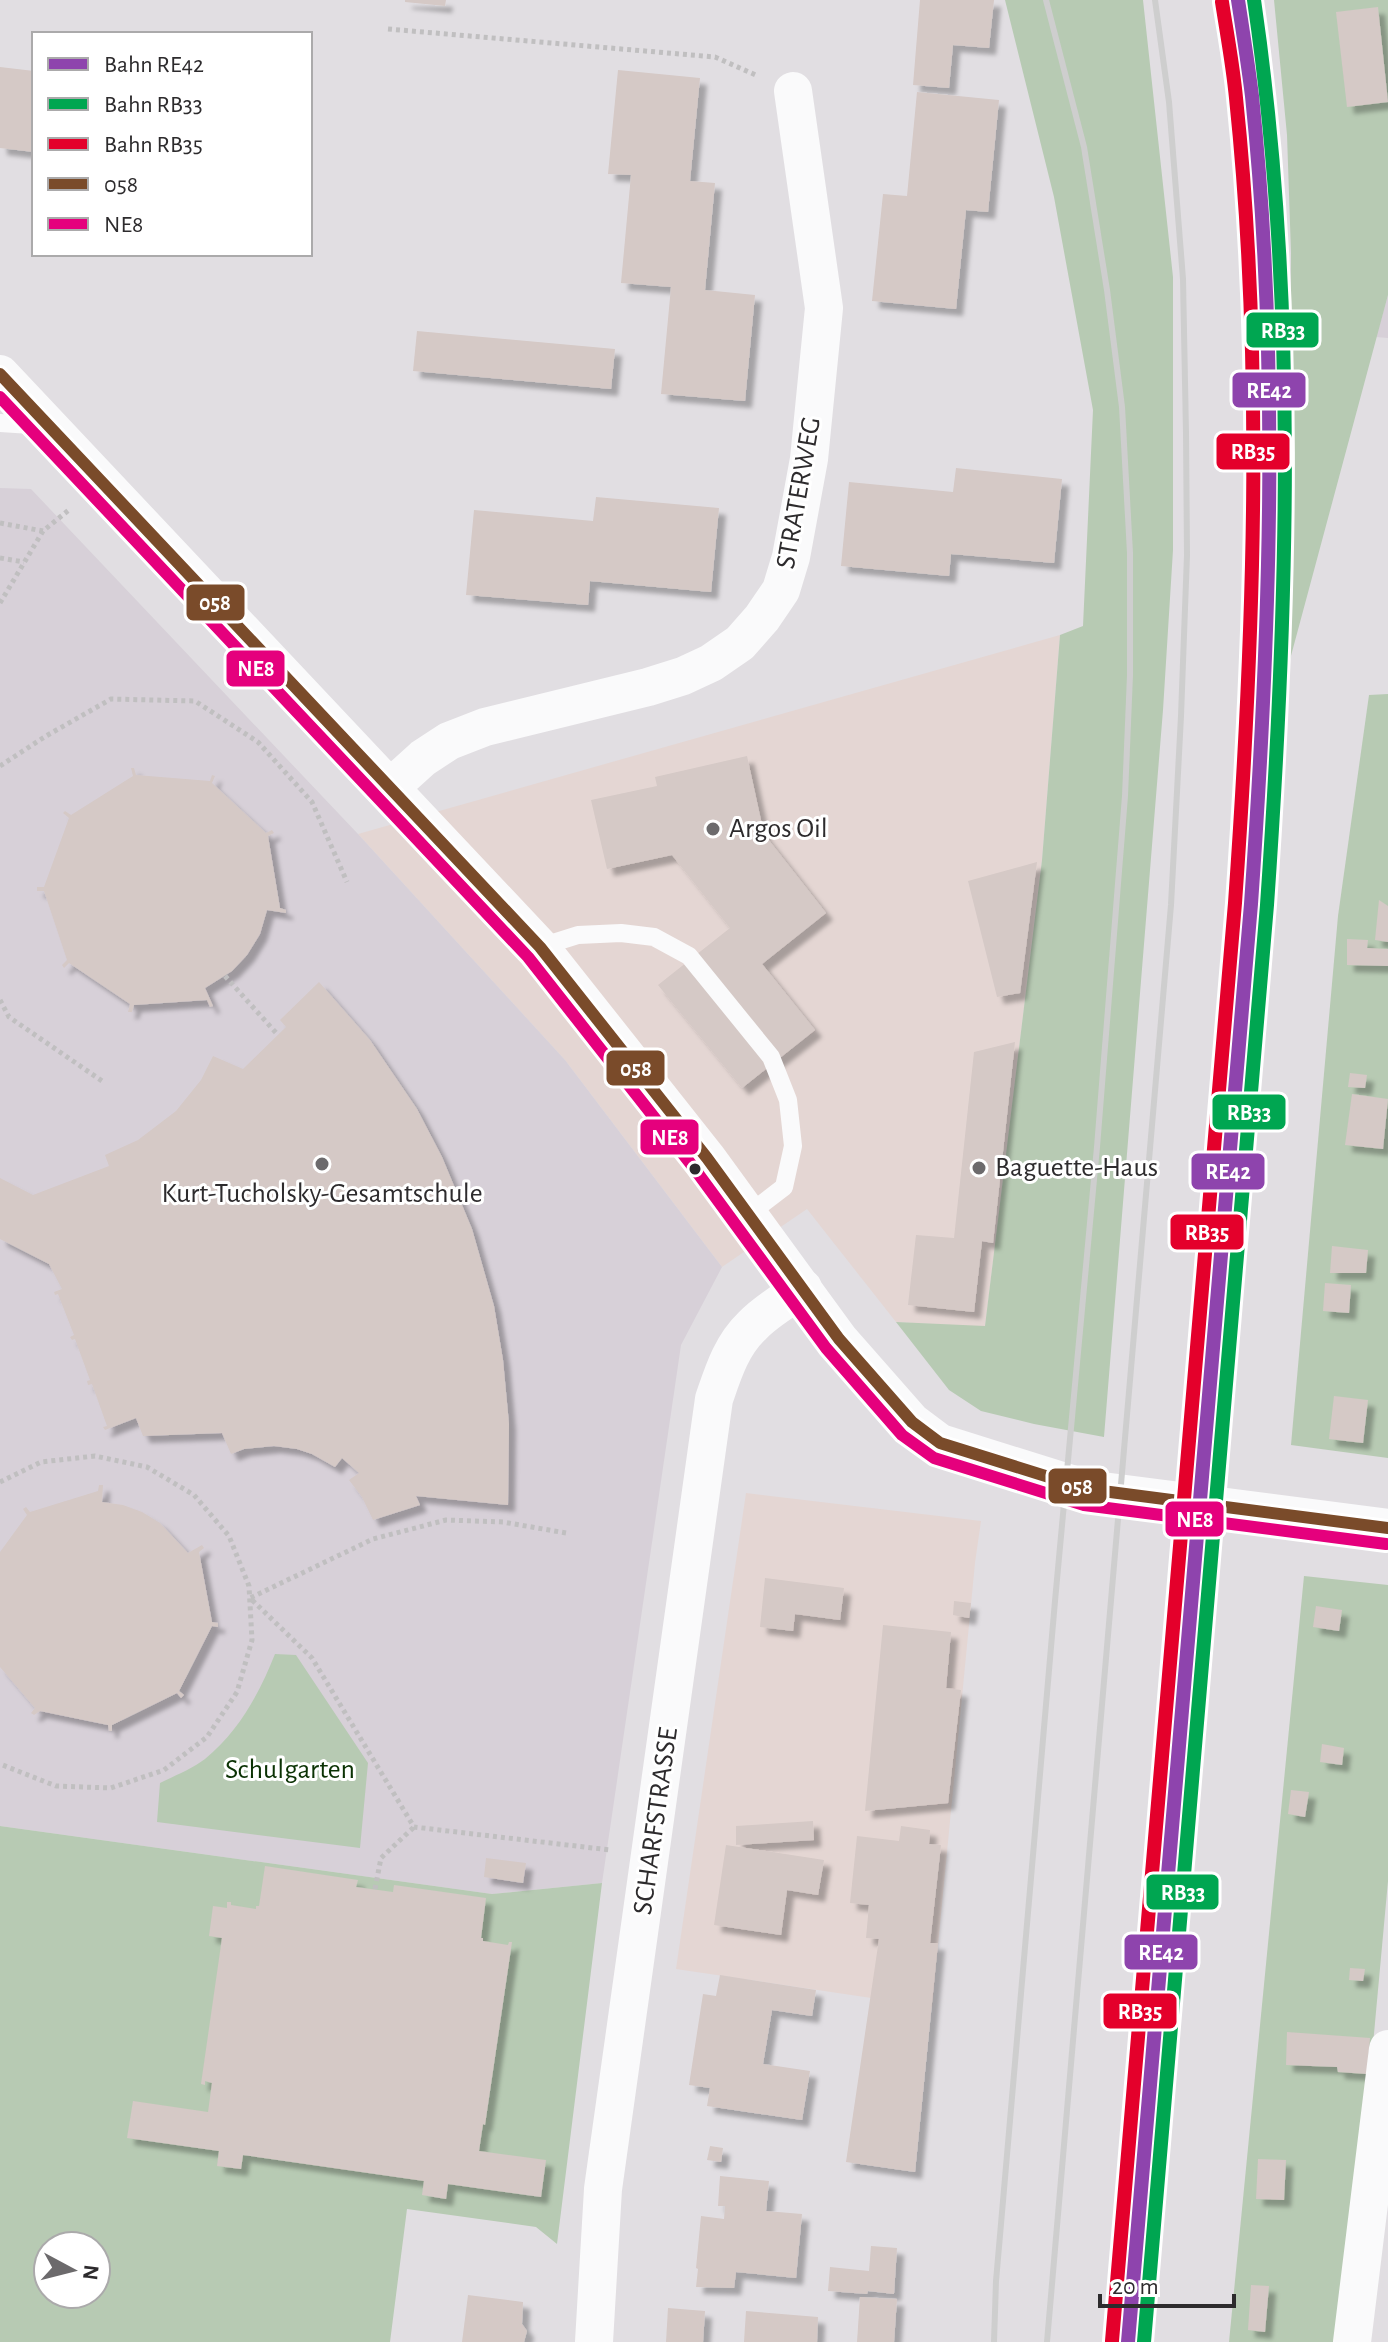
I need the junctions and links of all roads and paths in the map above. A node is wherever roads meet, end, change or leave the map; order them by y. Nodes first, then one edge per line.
1 (388, 29) dead end
2 (793, 91) joint
3 (0, 374) edge
4 (0, 423) edge
5 (48, 426) junction
6 (103, 483) junction
7 (0, 523) edge
8 (43, 531) junction
9 (0, 558) edge
10 (24, 562) junction
11 (1, 598) edge
12 (0, 766) edge
13 (391, 787) junction
14 (347, 882) dead end
15 (540, 947) junction
16 (225, 976) dead end
17 (0, 1000) edge
18 (278, 1035) dead end
19 (102, 1081) dead end
20 (749, 1214) junction
21 (803, 1288) junction
22 (0, 1482) edge
23 (1388, 1528) edge
24 (566, 1533) dead end
25 (250, 1598) junction
26 (0, 1764) edge
27 (414, 1827) junction
28 (651, 1855) junction
29 (375, 1889) dead end
30 (1388, 2049) edge
31 (594, 2342) edge
32 (1352, 2342) edge

1 - 2 path
2 - 13 street, STRATERWEG
3 - 5 street
4 - 5 lane
5 - 6 street
6 - 8 path
6 - 13 street
7 - 8 path
8 - 10 path
9 - 10 path
10 - 11 path
12 - 14 path
13 - 15 street
15 - 20 street
15 - 20 lane
16 - 18 path
17 - 19 path
20 - 21 street
21 - 23 street
21 - 28 street, SCHARFSTRASSE
22 - 25 path
24 - 25 path
25 - 26 path
25 - 27 path
27 - 28 path
27 - 29 path
28 - 31 street, SCHARFSTRASSE
30 - 32 street

